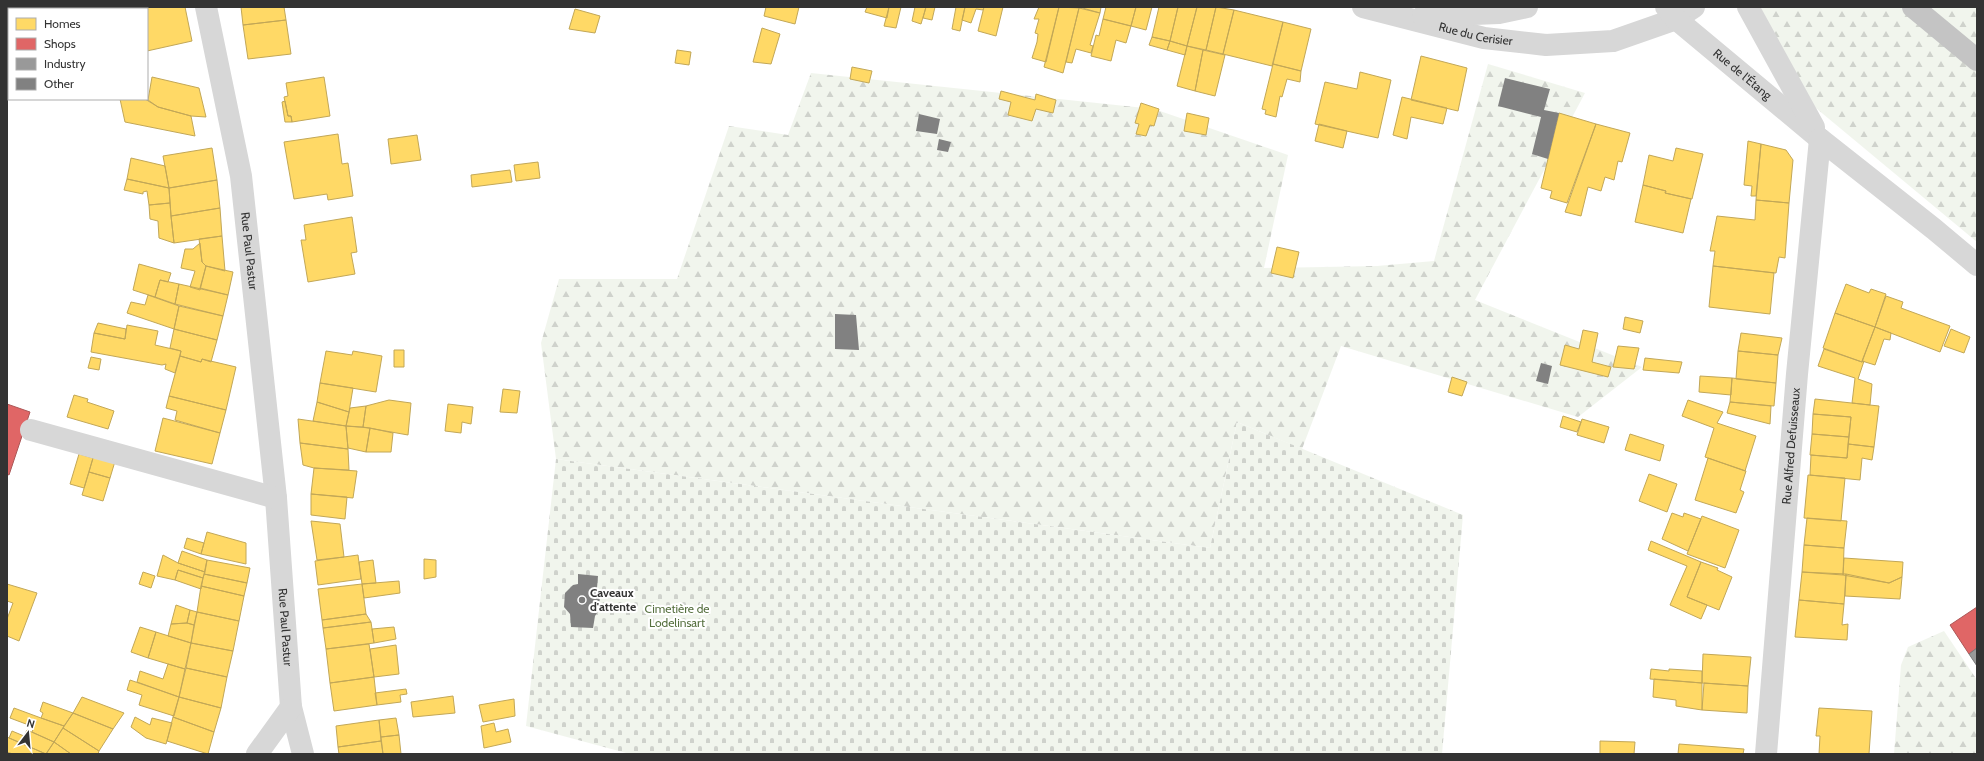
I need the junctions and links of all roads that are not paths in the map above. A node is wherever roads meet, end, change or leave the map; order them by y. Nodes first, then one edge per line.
1 (206, 7) edge
2 (1363, 7) edge
3 (1528, 7) edge
4 (1694, 7) edge
5 (1748, 7) edge
6 (1913, 7) edge
7 (1671, 13) edge
8 (1400, 16) junction
9 (1977, 60) edge
10 (1820, 139) junction
11 (1977, 264) edge
12 (31, 430) dead end
13 (276, 498) junction
14 (291, 707) junction
15 (257, 754) edge
16 (302, 754) edge
17 (1766, 754) edge

1 - 13 street, Rue Paul Pastur
2 - 8 street
3 - 8 street, Rue du Cerisier
4 - 7 street, Rue du Cerisier
5 - 10 street, Rue de l'Étang
6 - 9 highway
7 - 8 street, Rue du Cerisier
7 - 10 street, Rue de l'Étang
10 - 11 street, Rue de l'Étang
10 - 17 street, Rue Alfred Defuisseaux
12 - 13 street
13 - 14 street, Rue Paul Pastur
14 - 15 street
14 - 16 street, Rue Paul Pastur

